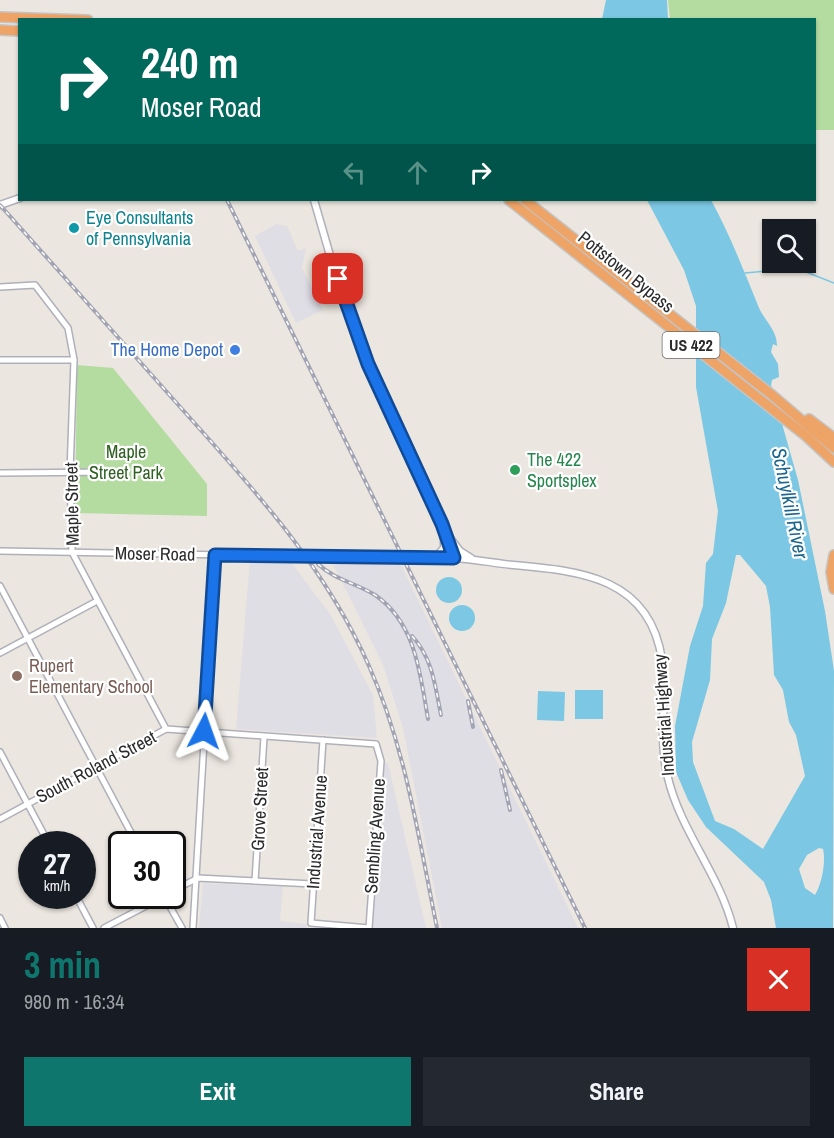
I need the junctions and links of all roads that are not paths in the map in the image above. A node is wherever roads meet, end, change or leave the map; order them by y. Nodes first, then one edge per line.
1 (0, 19) edge
2 (18, 19) edge
3 (18, 21) edge
4 (0, 30) edge
5 (18, 31) edge
6 (18, 198) edge
7 (314, 201) edge
8 (500, 201) edge
9 (510, 201) edge
10 (527, 201) edge
11 (0, 205) edge
12 (577, 254) junction
13 (0, 287) edge
14 (0, 360) edge
15 (74, 360) junction
16 (804, 418) junction
17 (834, 438) edge
18 (834, 448) edge
19 (834, 462) edge
20 (70, 472) junction
21 (112, 472) dead end
22 (0, 473) edge
23 (442, 524) junction
24 (0, 550) edge
25 (72, 552) junction
26 (215, 555) junction
27 (834, 555) edge
28 (435, 558) junction
29 (454, 558) junction
30 (474, 559) junction
31 (0, 586) edge
32 (834, 589) edge
33 (98, 601) junction
34 (27, 639) junction
35 (0, 653) edge
36 (166, 729) junction
37 (204, 731) junction
38 (264, 737) junction
39 (323, 740) junction
40 (376, 744) joint
41 (0, 752) edge
42 (97, 768) junction
43 (27, 804) junction
44 (0, 819) edge
45 (41, 831) edge
46 (130, 831) edge
47 (198, 878) junction
48 (255, 881) junction
49 (186, 884) edge
50 (313, 884) junction
51 (83, 909) edge
52 (140, 909) edge
53 (171, 909) edge
54 (0, 918) edge
55 (5, 928) edge
56 (93, 928) edge
57 (104, 928) edge
58 (182, 928) edge
59 (193, 928) edge
60 (369, 928) edge
61 (733, 928) edge

1 - 2 highway
1 - 3 highway
4 - 5 highway
6 - 11 street
7 - 23 street
8 - 12 highway
9 - 12 highway, Pottstown Bypass / US 422
10 - 16 highway, Pottstown Bypass / US 422
12 - 19 highway, Pottstown Bypass / US 422
13 - 15 street, Maple Street
14 - 15 street
15 - 20 street, Maple Street
16 - 17 highway
16 - 18 highway, US 422
20 - 21 street
20 - 22 street
20 - 25 street, Maple Street
23 - 28 street
23 - 29 street
23 - 30 street
24 - 25 street, Moser Road
25 - 26 street, Moser Road
25 - 33 street, Maple Street
26 - 28 street, Moser Road, bridge
26 - 37 street
27 - 32 highway
28 - 29 street, Moser Road
29 - 30 street, Industrial Highway
30 - 61 street, Industrial Highway
31 - 34 street
33 - 34 street
33 - 36 street, Maple Street
34 - 35 street
34 - 42 street
36 - 37 street, South Roland Street
36 - 42 street, South Roland Street
37 - 38 street, South Roland Street
37 - 47 street
38 - 39 street, South Roland Street
38 - 48 street, Grove Street
39 - 40 street, South Roland Street
39 - 50 street, Industrial Avenue
40 - 60 street, Sembling Avenue
41 - 43 street
42 - 43 street, South Roland Street
42 - 46 street
43 - 44 street, South Roland Street
43 - 45 street
47 - 48 street
47 - 49 street
47 - 59 street
48 - 50 street
50 - 60 street, Industrial Avenue
51 - 56 street
52 - 57 street
53 - 58 street
54 - 55 street

